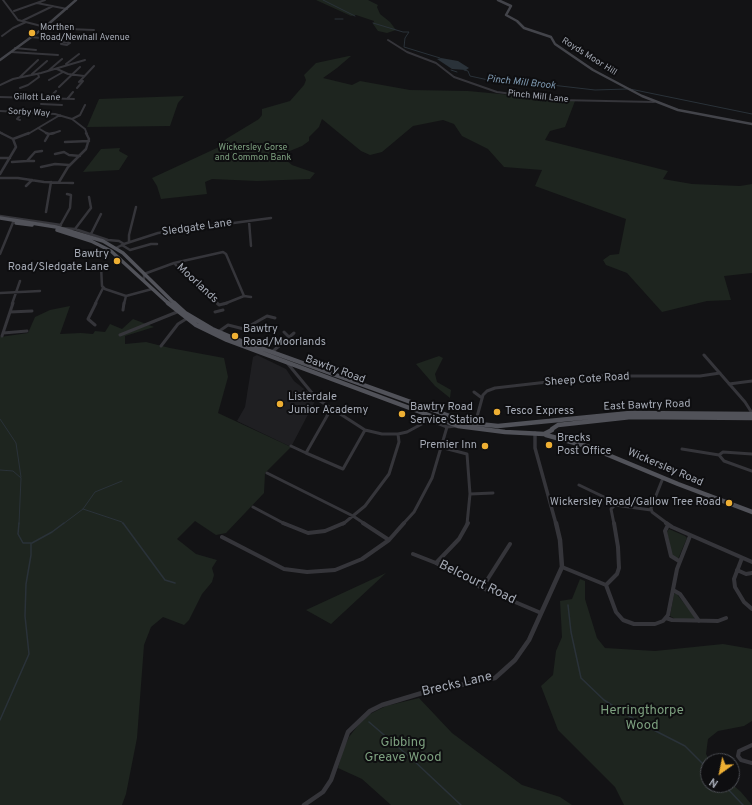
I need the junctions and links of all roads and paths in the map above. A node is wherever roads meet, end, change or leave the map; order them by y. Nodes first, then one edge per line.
1 (2, 0) edge
2 (36, 0) edge
3 (45, 0) edge
4 (76, 0) edge
5 (498, 0) edge
6 (39, 2) junction
7 (53, 6) junction
8 (67, 8) junction
9 (14, 11) dead end
10 (22, 21) junction
11 (26, 22) junction
12 (44, 27) junction
13 (94, 30) dead end
14 (2, 36) dead end
15 (31, 37) junction
16 (78, 38) dead end
17 (388, 40) dead end
18 (15, 48) junction
19 (36, 50) dead end
20 (11, 52) junction
21 (78, 54) dead end
22 (58, 55) dead end
23 (62, 59) dead end
24 (0, 60) edge
25 (38, 60) dead end
26 (85, 60) dead end
27 (47, 61) dead end
28 (64, 65) junction
29 (81, 66) dead end
30 (95, 67) dead end
31 (57, 69) junction
32 (48, 71) junction
33 (64, 72) junction
34 (38, 74) junction
35 (74, 74) junction
36 (30, 75) junction
37 (84, 76) junction
38 (20, 77) junction
39 (49, 80) dead end
40 (0, 85) edge
41 (59, 87) dead end
42 (20, 88) dead end
43 (77, 88) dead end
44 (56, 91) dead end
45 (73, 92) dead end
46 (0, 97) edge
47 (74, 98) dead end
48 (49, 99) junction
49 (68, 99) junction
50 (654, 102) junction
51 (62, 105) dead end
52 (85, 105) dead end
53 (0, 111) edge
54 (23, 112) junction
55 (35, 112) junction
56 (60, 115) junction
57 (72, 119) junction
58 (13, 120) dead end
59 (752, 124) edge
60 (38, 128) junction
61 (60, 131) dead end
62 (0, 132) edge
63 (48, 134) junction
64 (13, 139) junction
65 (45, 141) dead end
66 (89, 141) junction
67 (65, 142) dead end
68 (42, 151) dead end
69 (56, 153) dead end
70 (80, 156) junction
71 (0, 158) edge
72 (10, 158) junction
73 (34, 161) dead end
74 (7, 162) junction
75 (26, 162) junction
76 (69, 165) junction
77 (41, 167) dead end
78 (0, 174) edge
79 (0, 178) edge
80 (32, 180) junction
81 (51, 182) junction
82 (59, 182) junction
83 (73, 183) dead end
84 (26, 186) dead end
85 (67, 194) dead end
86 (89, 197) dead end
87 (136, 207) dead end
88 (46, 212) dead end
89 (101, 214) dead end
90 (0, 218) edge
91 (271, 218) dead end
92 (249, 221) junction
93 (12, 223) junction
94 (22, 223) junction
95 (60, 226) junction
96 (75, 229) junction
97 (91, 234) junction
98 (129, 242) junction
99 (123, 244) junction
100 (157, 244) dead end
101 (251, 246) dead end
102 (116, 248) junction
103 (226, 248) dead end
104 (224, 253) junction
105 (0, 254) edge
106 (174, 263) junction
107 (134, 264) junction
108 (101, 266) dead end
109 (135, 272) junction
110 (144, 274) junction
111 (20, 281) dead end
112 (144, 281) junction
113 (103, 288) junction
114 (152, 289) junction
115 (40, 291) dead end
116 (16, 292) junction
117 (0, 293) edge
118 (126, 296) junction
119 (244, 296) junction
120 (252, 297) dead end
121 (220, 306) junction
122 (123, 310) dead end
123 (223, 310) dead end
124 (32, 311) dead end
125 (267, 311) dead end
126 (10, 312) junction
127 (177, 312) junction
128 (267, 316) junction
129 (275, 318) dead end
130 (186, 319) junction
131 (95, 325) dead end
132 (27, 331) dead end
133 (284, 332) dead end
134 (217, 333) junction
135 (294, 333) dead end
136 (120, 335) dead end
137 (289, 337) junction
138 (161, 346) dead end
139 (272, 352) junction
140 (704, 354) dead end
141 (286, 361) junction
142 (312, 371) junction
143 (720, 373) junction
144 (300, 378) junction
145 (752, 381) edge
146 (729, 384) junction
147 (474, 392) dead end
148 (482, 398) junction
149 (427, 408) junction
150 (331, 409) junction
151 (425, 414) junction
152 (752, 414) edge
153 (752, 418) edge
154 (429, 420) junction
155 (544, 422) junction
156 (475, 424) junction
157 (526, 424) junction
158 (458, 426) junction
159 (447, 427) junction
160 (365, 430) junction
161 (552, 430) junction
162 (529, 432) junction
163 (535, 433) junction
164 (398, 434) junction
165 (542, 434) junction
166 (571, 441) junction
167 (291, 446) dead end
168 (440, 447) junction
169 (682, 449) dead end
170 (306, 453) junction
171 (752, 454) edge
172 (718, 455) junction
173 (343, 469) junction
174 (752, 471) edge
175 (267, 473) dead end
176 (340, 474) dead end
177 (662, 478) junction
178 (579, 485) dead end
179 (584, 487) junction
180 (582, 491) dead end
181 (494, 493) dead end
182 (470, 494) junction
183 (615, 505) junction
184 (253, 507) dead end
185 (651, 510) junction
186 (752, 512) edge
187 (353, 516) junction
188 (668, 525) junction
189 (690, 536) junction
190 (222, 537) dead end
191 (389, 540) junction
192 (510, 544) dead end
193 (413, 554) dead end
194 (742, 558) junction
195 (679, 562) junction
196 (752, 562) edge
197 (436, 563) junction
198 (562, 567) junction
199 (737, 570) junction
200 (752, 573) edge
201 (606, 585) junction
202 (482, 588) junction
203 (673, 590) junction
204 (752, 609) edge
205 (541, 614) junction
206 (666, 618) junction
207 (726, 618) dead end
208 (699, 621) junction
209 (752, 745) edge
210 (752, 763) edge
211 (304, 805) edge

1 - 10 street
2 - 6 street
3 - 6 street
4 - 8 main road
5 - 50 main road, Royds Moor Hill
6 - 7 street
6 - 9 street
7 - 8 street
7 - 10 street
8 - 12 main road
10 - 11 street
11 - 12 street
11 - 14 street
12 - 13 street
12 - 15 main road
15 - 16 street
15 - 18 main road
17 - 50 street, Pinch Mill Lane
18 - 19 street
18 - 20 main road
20 - 22 street
20 - 24 main road
21 - 28 street
23 - 32 street
25 - 38 street
26 - 28 street
27 - 36 street
28 - 31 street
29 - 35 street
30 - 37 street
31 - 32 street
31 - 33 street
32 - 34 street
33 - 35 street
33 - 39 street
34 - 36 street
34 - 42 street
35 - 37 street
35 - 41 street
36 - 38 street
37 - 43 street
38 - 40 street
44 - 48 street
45 - 49 street
46 - 48 street, Gillott Lane
47 - 49 street, Gillott Lane
48 - 49 street, Gillott Lane
50 - 59 main road, Royds Moor Hill
51 - 55 street
52 - 57 street
53 - 54 street, Sorby Way
54 - 55 street, Sorby Way
54 - 58 street
55 - 56 street, Sorby Way
56 - 57 street, Sorby Way
56 - 60 street
57 - 66 street, Sorby Way
60 - 63 street
60 - 64 street
61 - 63 street
62 - 64 street
63 - 65 street
64 - 72 street
66 - 67 street
66 - 70 street
68 - 75 street
69 - 70 street
70 - 76 street
71 - 72 street
72 - 74 street
73 - 75 street
74 - 75 street
74 - 78 street
76 - 77 street
76 - 82 street
79 - 80 street
80 - 81 street
80 - 84 street
81 - 82 street
81 - 88 street
82 - 83 street
85 - 95 street
86 - 96 street
87 - 98 street
89 - 97 street
90 - 93 main road, Bawtry Road
90 - 95 street, Bawtry Road
91 - 92 street, Sledgate Lane
92 - 98 street, Sledgate Lane
92 - 101 street
93 - 94 main road, Bawtry Road
93 - 105 street
94 - 95 main road, Bawtry Road
94 - 109 main road, Bawtry Road
95 - 96 street, Bawtry Road
95 - 102 main road, Bawtry Road
96 - 97 street, Bawtry Road
97 - 99 street, Bawtry Road
98 - 99 street, Sledgate Lane
99 - 100 street, Bawtry Road
99 - 102 street
102 - 107 main road, Bawtry Road
103 - 104 street
104 - 106 street, Moorlands
104 - 119 street
106 - 110 street, Moorlands
106 - 121 street, Moorlands
107 - 109 main road
107 - 110 main road, Bawtry Road
108 - 113 street
109 - 112 main road, Bawtry Road
110 - 112 street
110 - 134 main road, Bawtry Road
111 - 116 street
112 - 114 main road, Bawtry Road
113 - 118 street
113 - 131 street
114 - 118 street
114 - 127 main road, Bawtry Road
115 - 116 street
116 - 117 street
116 - 126 street
118 - 122 street
119 - 120 street
119 - 121 street, Moorlands
121 - 123 street, Moorlands
124 - 126 street
125 - 128 street
126 - 132 street
127 - 130 main road, Bawtry Road
127 - 136 street
128 - 129 street
128 - 134 street
130 - 134 main road, Bawtry Road
130 - 138 street
133 - 137 street
134 - 139 main road, Bawtry Road
134 - 141 main road, Bawtry Road
135 - 137 street
137 - 139 street
139 - 149 main road, Bawtry Road
140 - 143 street
141 - 142 main road, Bawtry Road
141 - 144 street
142 - 144 street
142 - 151 main road, Bawtry Road
143 - 146 street
143 - 148 street, Sheep Cote Road
144 - 150 street
145 - 146 street
146 - 152 street
147 - 148 street
148 - 156 street
149 - 151 main road
149 - 156 main road, Bawtry Road
150 - 160 street
150 - 170 street
151 - 154 street
151 - 158 main road, Bawtry Road
152 - 155 main road, East Bawtry Road
153 - 161 main road, East Bawtry Road
154 - 159 street
154 - 164 street
155 - 157 main road, Bawtry Road
155 - 161 main road, Wickersley Road
156 - 157 main road, Bawtry Road
157 - 162 main road
158 - 159 street
158 - 162 main road, Bawtry Road
159 - 168 street
160 - 164 street
160 - 173 street
161 - 165 main road, Bawtry Road
161 - 166 main road, Wickersley Road
162 - 163 main road, Bawtry Road
163 - 165 main road, Bawtry Road
163 - 198 street, Brecks Lane
164 - 187 street
165 - 166 main road, Wickersley Road
166 - 177 main road, Wickersley Road
167 - 170 street
168 - 182 street
168 - 191 street
169 - 172 street
170 - 173 street
171 - 172 street
172 - 174 street
173 - 176 street
175 - 187 street
177 - 185 street
177 - 186 main road, Wickersley Road
178 - 179 street
179 - 180 street
179 - 183 street
181 - 182 street
182 - 197 street
183 - 185 street
183 - 201 street
184 - 187 street
185 - 188 street
187 - 191 street
188 - 189 street
188 - 195 street
189 - 194 street
189 - 195 street
190 - 191 street
192 - 202 street
193 - 197 street, Belcourt Road
194 - 196 street
194 - 199 street
195 - 203 street
197 - 202 street, Belcourt Road
198 - 201 street
198 - 205 street, Brecks Lane
199 - 200 street
199 - 204 street
201 - 206 street
202 - 205 street, Belcourt Road
203 - 206 street
203 - 208 street
205 - 211 street, Brecks Lane
206 - 208 street
207 - 208 street
209 - 210 street

